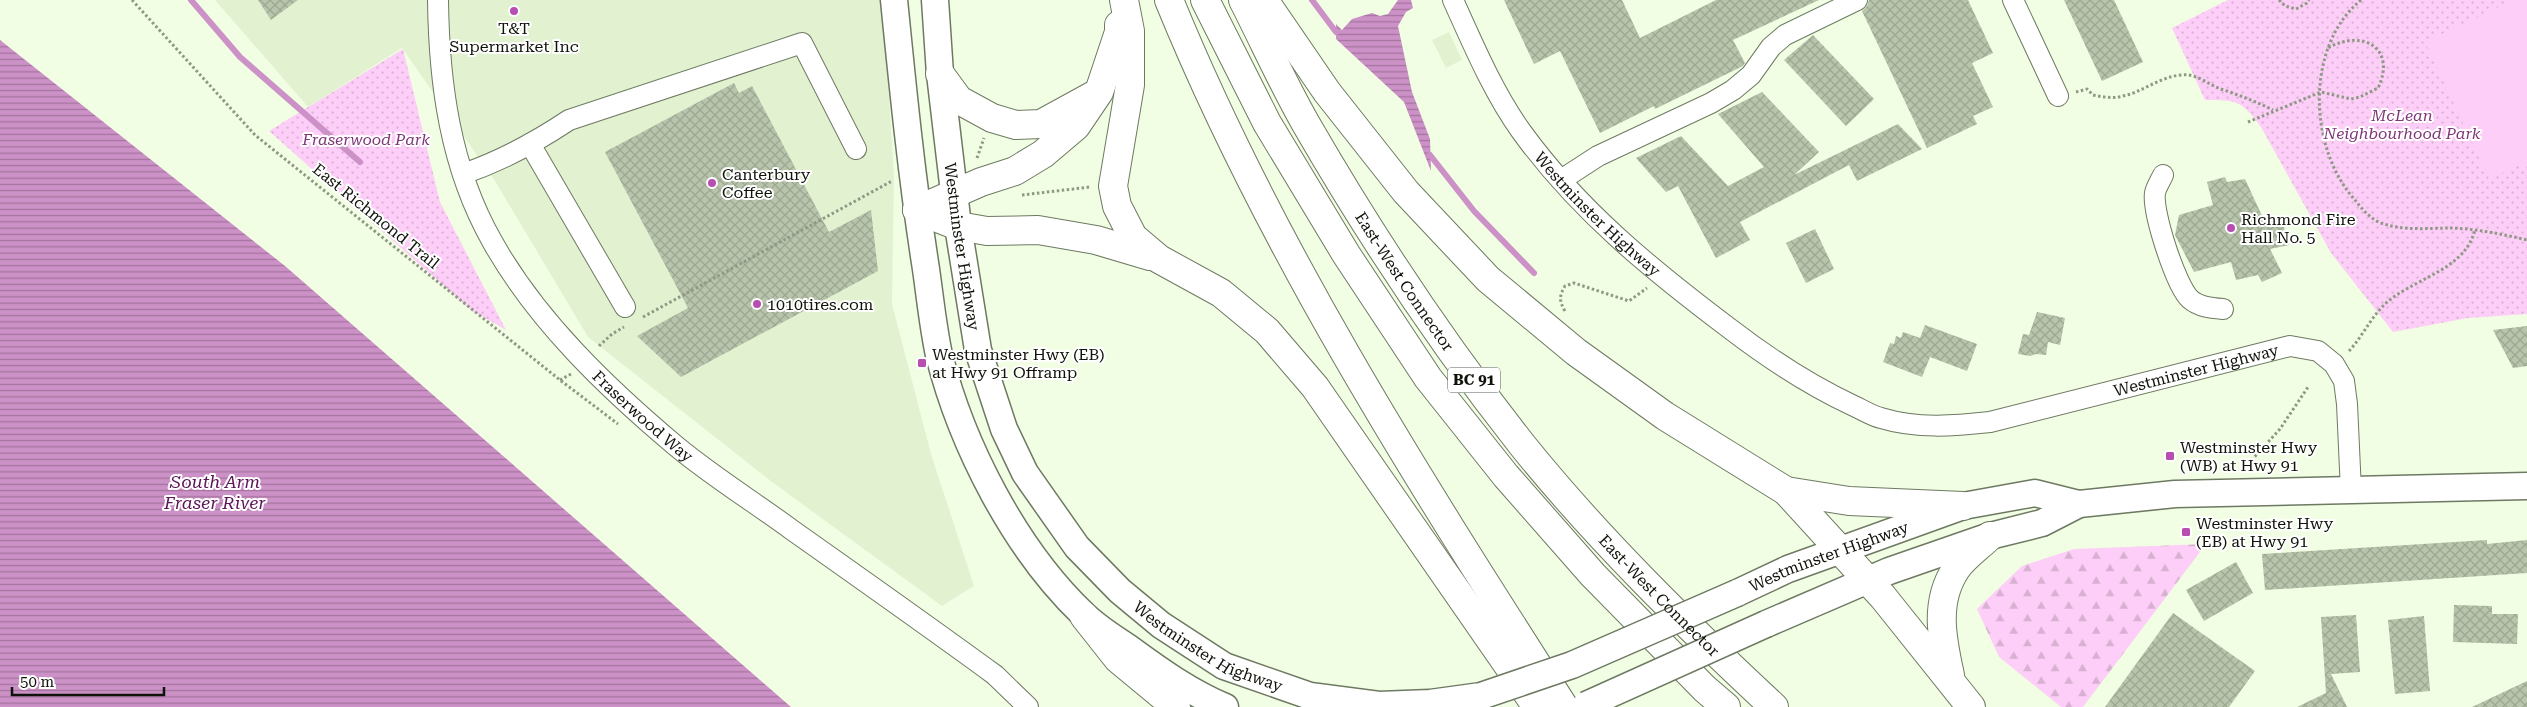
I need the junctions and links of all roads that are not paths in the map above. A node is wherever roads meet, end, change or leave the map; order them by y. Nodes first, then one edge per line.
1 (438, 0) edge
2 (894, 0) edge
3 (935, 0) edge
4 (1122, 0) edge
5 (1168, 0) edge
6 (1205, 0) edge
7 (1243, 0) edge
8 (1264, 0) edge
9 (1453, 0) edge
10 (1857, 0) edge
11 (2013, 0) edge
12 (940, 74) junction
13 (1100, 92) junction
14 (2058, 96) road end
15 (530, 144) junction
16 (856, 149) dead end
17 (463, 174) junction
18 (2164, 175) dead end
19 (1561, 180) junction
20 (954, 193) junction
21 (917, 210) junction
22 (958, 226) junction
23 (1159, 259) junction
24 (2223, 309) dead end
25 (630, 317) road end
26 (2527, 486) edge
27 (1786, 491) junction
28 (2351, 491) junction
29 (2079, 504) junction
30 (1963, 506) junction
31 (1990, 536) junction
32 (1839, 550) junction
33 (1866, 581) junction
34 (1084, 616) junction
35 (1952, 684) junction
36 (1481, 701) edge
37 (1028, 707) edge
38 (1176, 707) edge
39 (1226, 707) edge
40 (1537, 707) edge
41 (1564, 707) edge
42 (1578, 707) edge
43 (1726, 707) edge
44 (1774, 707) edge
45 (1971, 707) edge

1 - 17 street, Fraserwood Way
2 - 21 main road
3 - 12 main road, Westminster Highway
4 - 13 highway
4 - 23 highway
5 - 41 highway
6 - 43 highway, East-West Connector / BC 91
7 - 44 highway, East-West Connector / BC 91
8 - 27 highway
9 - 19 street, Westminster Highway
10 - 19 street
11 - 14 street
12 - 13 highway
12 - 20 main road, Westminster Highway
13 - 20 highway
15 - 16 street
15 - 17 street
15 - 25 street
17 - 37 street, Fraserwood Way
18 - 24 street
19 - 28 street, Westminster Highway
20 - 21 highway
20 - 22 main road, Westminster Highway
21 - 22 highway
21 - 34 main road
22 - 23 highway
22 - 36 main road, Westminster Highway
23 - 40 highway
26 - 28 main road, Westminster Highway
27 - 30 highway
27 - 32 highway
28 - 29 main road, Westminster Highway
29 - 30 main road, Westminster Highway
29 - 31 main road, Westminster Highway
30 - 32 main road, Westminster Highway
31 - 33 main road, Westminster Highway
31 - 35 highway
32 - 33 highway
32 - 36 main road, Westminster Highway, bridge
33 - 35 highway
33 - 42 main road, Westminster Highway, bridge
34 - 38 highway
34 - 39 main road
35 - 45 highway

